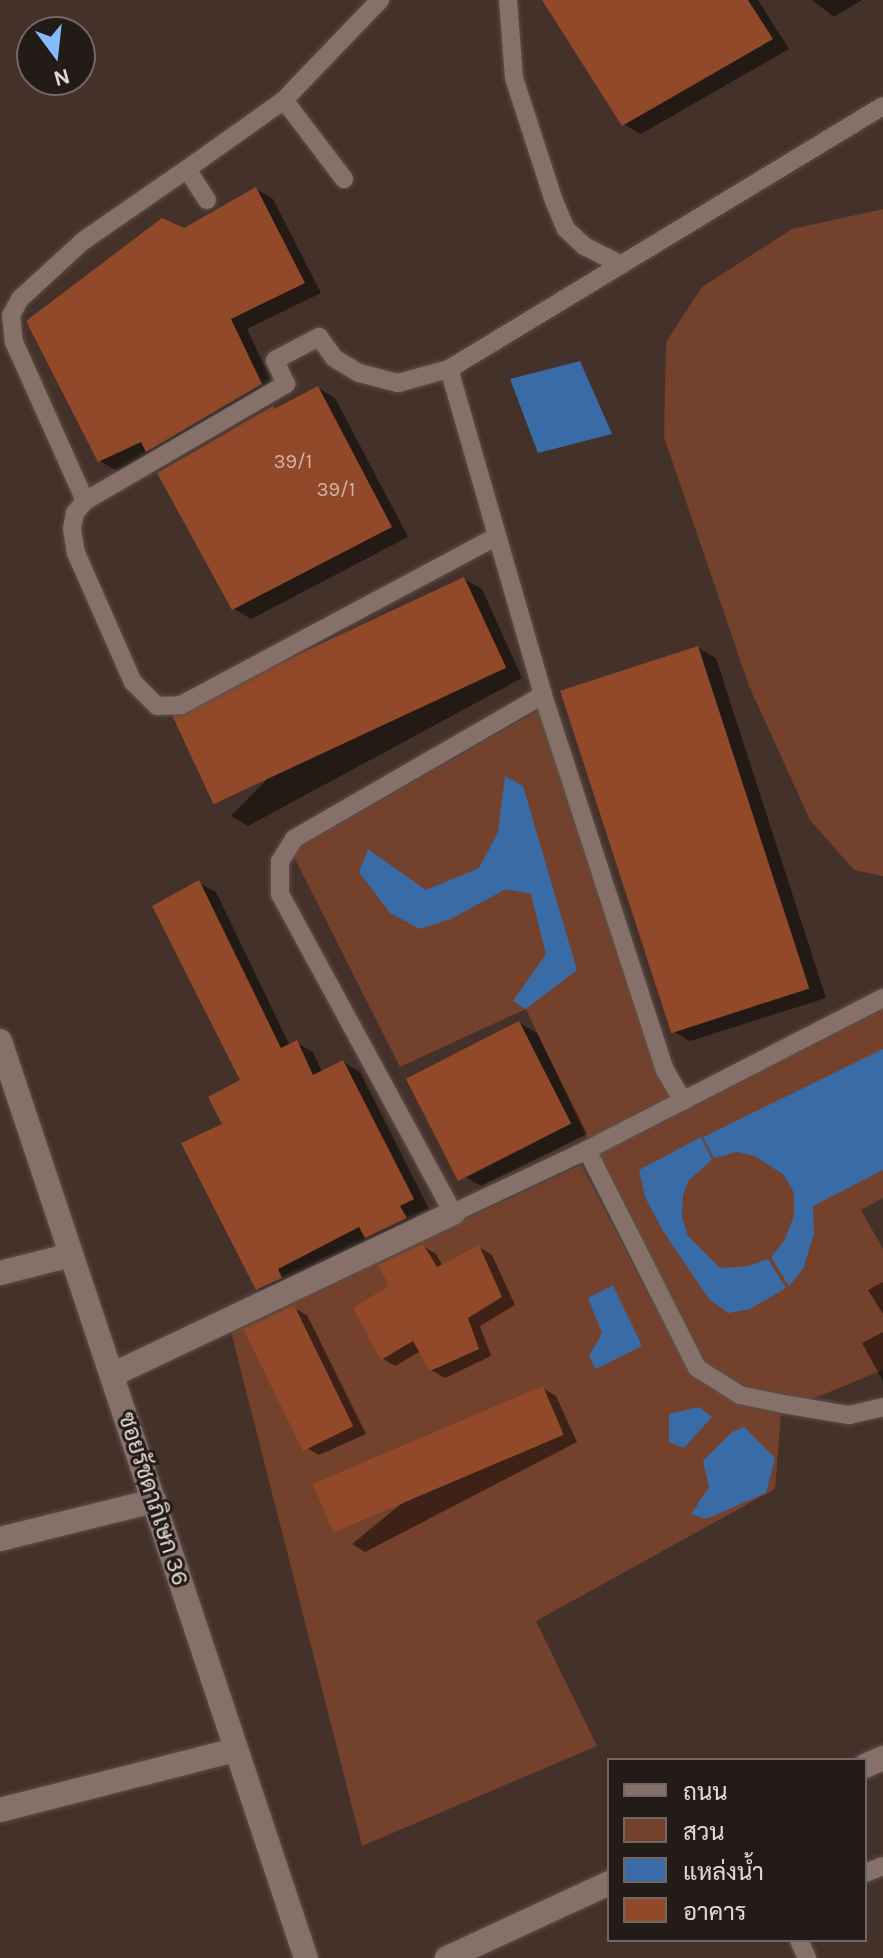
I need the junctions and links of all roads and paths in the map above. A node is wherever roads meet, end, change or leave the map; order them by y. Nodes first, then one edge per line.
1 (380, 0) edge
2 (508, 0) edge
3 (284, 100) junction
4 (883, 106) edge
5 (187, 169) junction
6 (344, 179) dead end
7 (207, 200) dead end
8 (622, 265) junction
9 (449, 369) junction
10 (85, 501) junction
11 (497, 536) junction
12 (543, 695) junction
13 (883, 998) edge
14 (0, 1041) edge
15 (683, 1101) junction
16 (587, 1150) junction
17 (453, 1213) junction
18 (71, 1255) junction
19 (0, 1273) edge
20 (112, 1375) junction
21 (883, 1407) edge
22 (154, 1501) junction
23 (0, 1539) edge
24 (235, 1750) junction
25 (0, 1810) edge
26 (607, 1884) edge
27 (306, 1958) edge
28 (447, 1958) edge

1 - 3 lane
2 - 8 lane
3 - 5 lane
3 - 6 lane
4 - 8 lane
5 - 7 lane
5 - 10 lane
8 - 9 lane
9 - 10 lane
9 - 11 lane
10 - 11 lane
11 - 12 lane
12 - 15 lane
12 - 17 lane
13 - 15 lane
14 - 18 street, ซอยรัชดาภิเษก 36
15 - 16 lane
16 - 17 lane
16 - 21 lane
17 - 20 street
18 - 19 street
18 - 20 street, ซอยรัชดาภิเษก 36
20 - 22 street, ซอยรัชดาภิเษก 36
22 - 23 street
22 - 24 street, ซอยรัชดาภิเษก 36
24 - 25 street
24 - 27 street, ซอยรัชดาภิเษก 36
26 - 28 street

